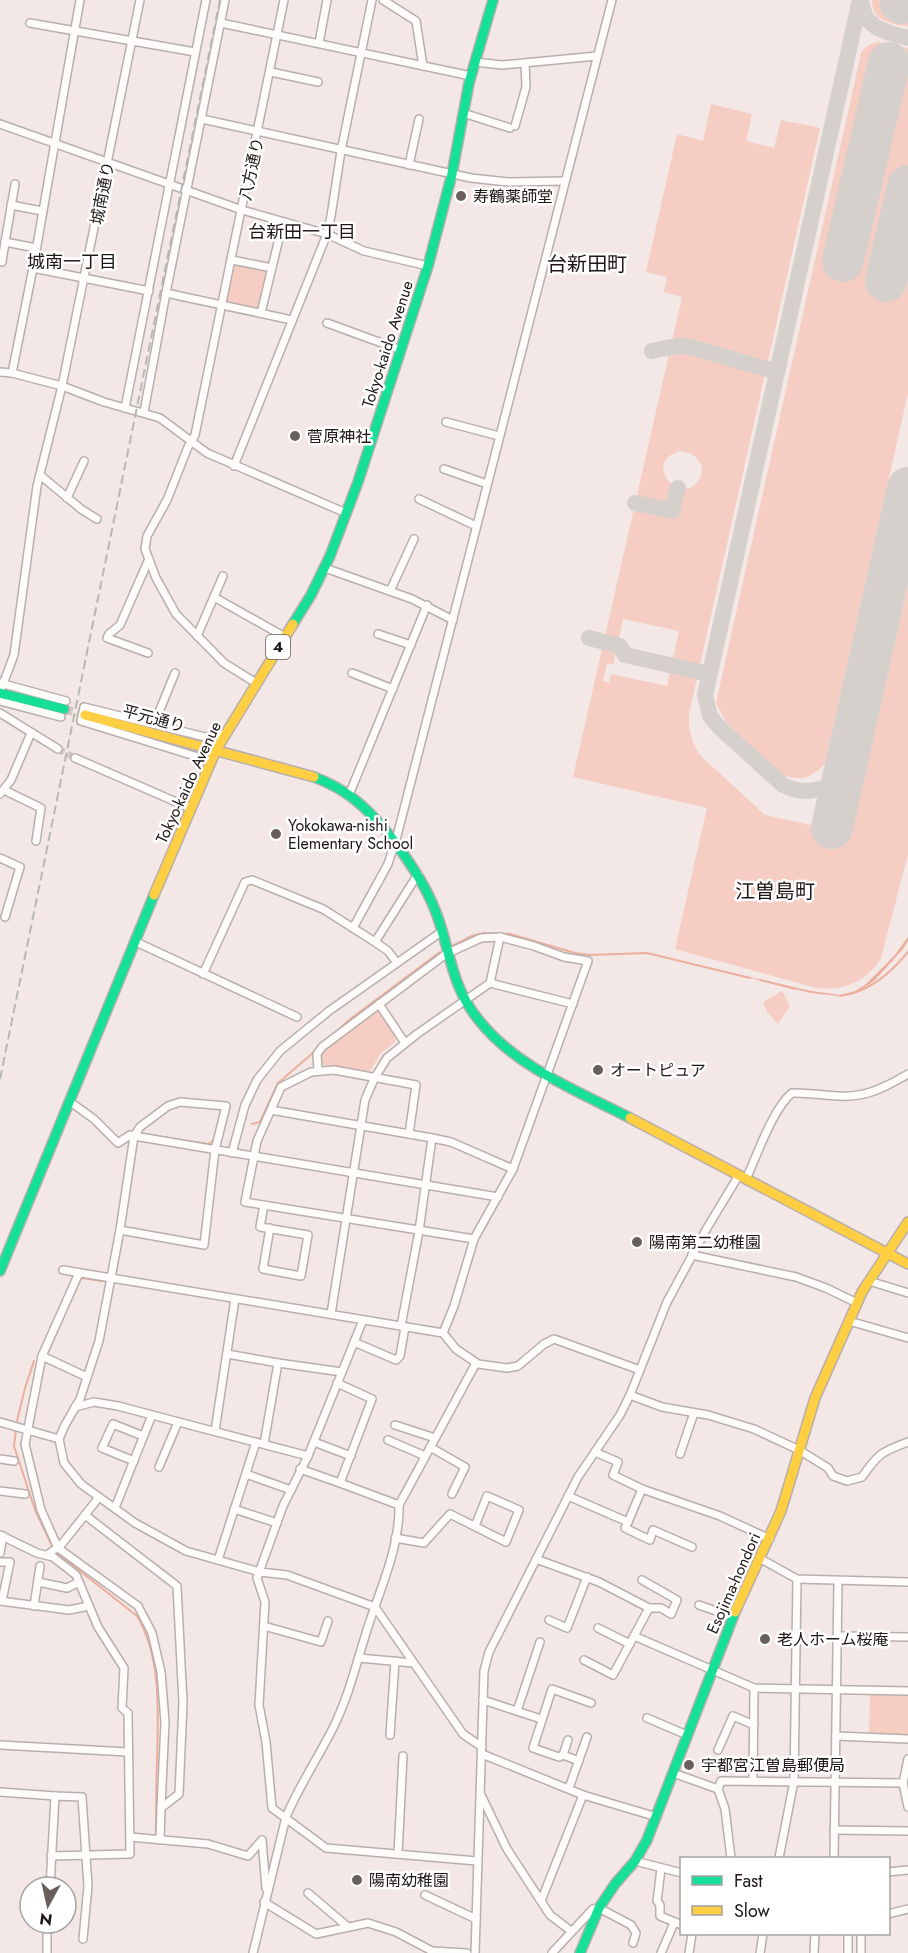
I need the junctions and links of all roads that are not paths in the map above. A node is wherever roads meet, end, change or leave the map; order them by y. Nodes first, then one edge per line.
1 (80, 0) edge
2 (140, 0) edge
3 (206, 0) edge
4 (225, 0) edge
5 (285, 0) edge
6 (327, 0) edge
7 (372, 0) edge
8 (382, 0) edge
9 (481, 0) edge
10 (612, 0) edge
11 (493, 2) edge
12 (30, 23) dead end
13 (221, 23) junction
14 (74, 30) junction
15 (277, 34) junction
16 (132, 41) junction
17 (319, 43) junction
18 (361, 51) junction
19 (195, 52) junction
20 (597, 56) junction
21 (475, 62) junction
22 (525, 63) junction
23 (423, 66) junction
24 (271, 72) junction
25 (471, 76) junction
26 (318, 82) dead end
27 (463, 113) junction
28 (202, 119) junction
29 (419, 119) dead end
30 (0, 124) edge
31 (258, 131) junction
32 (54, 143) junction
33 (341, 151) junction
34 (108, 162) junction
35 (408, 165) junction
36 (452, 174) junction
37 (565, 181) junction
38 (15, 184) dead end
39 (170, 185) junction
40 (187, 190) junction
41 (11, 205) junction
42 (242, 210) junction
43 (42, 211) junction
44 (284, 222) junction
45 (327, 234) junction
46 (5, 242) junction
47 (36, 248) junction
48 (232, 260) junction
49 (2, 262) dead end
50 (428, 266) junction
51 (33, 268) junction
52 (272, 268) junction
53 (85, 278) junction
54 (149, 291) junction
55 (166, 293) junction
56 (222, 305) junction
57 (261, 313) junction
58 (292, 320) junction
59 (327, 323) dead end
60 (400, 350) junction
61 (0, 372) edge
62 (12, 373) junction
63 (62, 386) junction
64 (125, 408) junction
65 (144, 412) junction
66 (446, 422) dead end
67 (499, 436) junction
68 (192, 442) junction
69 (84, 461) dead end
70 (234, 466) junction
71 (444, 469) dead end
72 (39, 475) junction
73 (487, 484) junction
74 (67, 498) junction
75 (419, 499) dead end
76 (346, 513) junction
77 (97, 519) dead end
78 (476, 526) junction
79 (414, 540) dead end
80 (149, 559) junction
81 (325, 568) junction
82 (223, 576) dead end
83 (390, 591) junction
84 (214, 597) junction
85 (427, 605) junction
86 (453, 620) junction
87 (378, 634) dead end
88 (197, 636) junction
89 (285, 637) junction
90 (411, 645) junction
91 (148, 653) dead end
92 (175, 673) dead end
93 (352, 673) dead end
94 (256, 683) junction
95 (1, 688) edge
96 (393, 688) junction
97 (0, 701) edge
98 (64, 709) joint
99 (0, 713) edge
100 (85, 715) tunnel mouth
101 (154, 724) junction
102 (31, 733) junction
103 (225, 734) junction
104 (58, 749) tunnel mouth
105 (216, 750) junction
106 (75, 758) tunnel mouth
107 (211, 761) junction
108 (2, 792) edge
109 (349, 795) junction
110 (190, 808) junction
111 (36, 841) dead end
112 (394, 844) junction
113 (0, 858) edge
114 (418, 874) junction
115 (4, 917) dead end
116 (353, 928) junction
117 (441, 932) junction
118 (500, 937) junction
119 (134, 941) junction
120 (375, 942) junction
121 (446, 954) junction
122 (397, 963) junction
123 (203, 974) junction
124 (490, 983) junction
125 (465, 999) junction
126 (379, 1004) junction
127 (573, 1004) junction
128 (297, 1017) dead end
129 (405, 1043) junction
130 (318, 1071) junction
131 (908, 1074) edge
132 (548, 1075) junction
133 (374, 1079) junction
134 (69, 1101) junction
135 (270, 1110) junction
136 (360, 1124) junction
137 (408, 1134) junction
138 (134, 1136) junction
139 (432, 1138) junction
140 (214, 1150) junction
141 (232, 1153) junction
142 (253, 1156) junction
143 (513, 1169) junction
144 (353, 1173) junction
145 (743, 1177) junction
146 (426, 1185) junction
147 (498, 1197) junction
148 (264, 1205) junction
149 (345, 1220) junction
150 (908, 1222) edge
151 (270, 1228) junction
152 (120, 1230) junction
153 (419, 1231) junction
154 (474, 1239) junction
155 (887, 1253) junction
156 (692, 1255) junction
157 (908, 1264) edge
158 (63, 1270) dead end
159 (0, 1271) edge
160 (79, 1273) junction
161 (111, 1278) junction
162 (869, 1281) junction
163 (908, 1293) edge
164 (235, 1299) junction
165 (856, 1303) junction
166 (331, 1314) junction
167 (363, 1320) junction
168 (849, 1321) junction
169 (403, 1326) junction
170 (443, 1333) junction
171 (908, 1338) edge
172 (354, 1342) junction
173 (226, 1354) junction
174 (42, 1356) junction
175 (278, 1363) junction
176 (476, 1363) junction
177 (640, 1370) junction
178 (342, 1372) junction
179 (87, 1377) junction
180 (338, 1383) junction
181 (630, 1395) junction
182 (75, 1407) junction
183 (694, 1413) junction
184 (152, 1415) junction
185 (0, 1422) edge
186 (178, 1422) junction
187 (395, 1425) dead end
188 (27, 1430) junction
189 (215, 1431) junction
190 (143, 1436) junction
191 (435, 1438) junction
192 (59, 1439) junction
193 (388, 1440) dead end
194 (314, 1442) junction
195 (908, 1442) edge
196 (260, 1443) junction
197 (430, 1447) junction
198 (799, 1450) junction
199 (595, 1452) junction
200 (680, 1454) dead end
201 (308, 1456) junction
202 (351, 1456) junction
203 (425, 1456) junction
204 (0, 1460) edge
205 (14, 1461) dead end
206 (134, 1461) junction
207 (159, 1467) dead end
208 (300, 1469) junction
209 (246, 1474) junction
210 (340, 1483) junction
211 (642, 1489) junction
212 (291, 1490) junction
213 (0, 1491) edge
214 (25, 1494) dead end
215 (452, 1494) dead end
216 (568, 1496) junction
217 (99, 1497) junction
218 (399, 1505) junction
219 (115, 1508) junction
220 (234, 1509) junction
221 (85, 1515) junction
222 (628, 1522) junction
223 (277, 1523) junction
224 (475, 1526) junction
225 (2, 1535) edge
226 (395, 1538) junction
227 (770, 1539) junction
228 (692, 1547) dead end
229 (57, 1548) junction
230 (0, 1553) edge
231 (48, 1555) junction
232 (536, 1559) junction
233 (761, 1559) junction
234 (218, 1560) junction
235 (0, 1562) edge
236 (40, 1566) dead end
237 (260, 1572) junction
238 (587, 1577) junction
239 (796, 1579) junction
240 (642, 1580) dead end
241 (838, 1581) junction
242 (38, 1582) junction
243 (79, 1582) junction
244 (908, 1582) edge
245 (1, 1601) edge
246 (699, 1605) dead end
247 (33, 1606) junction
248 (89, 1606) junction
249 (375, 1607) junction
250 (649, 1608) junction
251 (733, 1617) junction
252 (549, 1620) dead end
253 (328, 1621) dead end
254 (264, 1626) junction
255 (598, 1628) dead end
256 (838, 1636) junction
257 (908, 1637) edge
258 (632, 1640) junction
259 (540, 1641) dead end
260 (358, 1658) junction
261 (584, 1660) dead end
262 (395, 1661) junction
263 (413, 1663) junction
264 (711, 1671) junction
265 (754, 1688) junction
266 (796, 1690) junction
267 (837, 1690) junction
268 (908, 1691) edge
269 (483, 1700) junction
270 (591, 1703) dead end
271 (517, 1711) junction
272 (647, 1718) dead end
273 (541, 1719) junction
274 (754, 1725) junction
275 (390, 1735) dead end
276 (687, 1735) junction
277 (836, 1736) junction
278 (587, 1737) dead end
279 (908, 1739) edge
280 (568, 1740) dead end
281 (0, 1745) edge
282 (718, 1750) dead end
283 (482, 1751) junction
284 (128, 1752) junction
285 (563, 1755) junction
286 (403, 1756) dead end
287 (908, 1759) edge
288 (579, 1761) junction
289 (673, 1773) junction
290 (753, 1781) junction
291 (794, 1781) junction
292 (835, 1782) junction
293 (903, 1783) junction
294 (569, 1788) junction
295 (718, 1789) junction
296 (0, 1792) edge
297 (479, 1792) junction
298 (583, 1795) junction
299 (55, 1796) junction
300 (908, 1807) edge
301 (161, 1808) junction
302 (657, 1816) junction
303 (286, 1817) junction
304 (834, 1830) junction
305 (908, 1831) edge
306 (130, 1837) junction
307 (160, 1840) junction
308 (86, 1854) junction
309 (398, 1854) junction
310 (51, 1856) junction
311 (730, 1857) edge
312 (779, 1857) edge
313 (834, 1857) edge
314 (477, 1861) junction
315 (635, 1862) junction
316 (661, 1869) junction
317 (908, 1870) edge
318 (890, 1872) edge
319 (680, 1873) edge
320 (50, 1875) edge
321 (308, 1893) dead end
322 (266, 1894) junction
323 (425, 1895) dead end
324 (541, 1901) junction
325 (264, 1902) junction
326 (599, 1908) junction
327 (908, 1909) edge
328 (890, 1914) edge
329 (476, 1919) junction
330 (678, 1924) edge
331 (348, 1927) junction
332 (571, 1931) junction
333 (47, 1935) edge
334 (692, 1935) edge
335 (763, 1935) edge
336 (815, 1935) edge
337 (848, 1935) edge
338 (861, 1935) edge
339 (83, 1939) dead end
340 (633, 1943) dead end
341 (47, 1953) edge
342 (253, 1953) edge
343 (467, 1953) edge
344 (475, 1953) edge
345 (552, 1953) edge
346 (580, 1953) edge
347 (661, 1953) edge
348 (689, 1953) edge
349 (760, 1953) edge
350 (814, 1953) edge
351 (848, 1953) edge
352 (861, 1953) edge

1 - 14 street
2 - 16 street, 城南通り
3 - 19 street
4 - 13 street
5 - 15 street, 八方通り
6 - 17 street
7 - 18 street
8 - 23 street
9 - 11 street
10 - 20 street
11 - 21 main road, Tokyo-kaido Avenue / 4
12 - 14 street
13 - 15 street
13 - 28 street
14 - 16 street
14 - 32 street
15 - 17 street
15 - 24 street, 八方通り
16 - 19 street
16 - 34 street, 城南通り
17 - 18 street
18 - 23 street
18 - 33 street
19 - 39 street
20 - 22 street
20 - 37 street
21 - 22 street
21 - 25 main road, Tokyo-kaido Avenue / 4
22 - 27 street
23 - 25 street
24 - 26 street
24 - 31 street, 八方通り
25 - 27 main road, Tokyo-kaido Avenue / 4
27 - 36 main road, Tokyo-kaido Avenue / 4
28 - 31 street
28 - 40 street
29 - 35 street
30 - 32 street
31 - 33 street
31 - 42 street, 八方通り
32 - 34 street
32 - 43 street
33 - 35 street
33 - 45 street
34 - 39 street
34 - 53 street, 城南通り
35 - 36 street
36 - 37 street
36 - 50 main road, Tokyo-kaido Avenue / 4
37 - 67 street
38 - 41 street
39 - 40 street
39 - 54 street
40 - 42 street
40 - 55 street
41 - 43 street
41 - 46 street
42 - 44 street
42 - 48 street, 八方通り
43 - 47 street
44 - 45 street
44 - 52 street
45 - 50 street
45 - 58 street
46 - 47 street
46 - 49 street
47 - 51 street
48 - 52 street
48 - 56 street, 八方通り
50 - 60 main road, Tokyo-kaido Avenue / 4
51 - 53 street
51 - 62 street
52 - 57 street
53 - 54 street
53 - 63 street, 城南通り
54 - 64 street
55 - 56 street
55 - 65 street
56 - 57 street
56 - 68 street, 八方通り
57 - 58 street
58 - 70 street
59 - 60 street
60 - 76 main road, Tokyo-kaido Avenue / 4
61 - 62 street
62 - 63 street
63 - 64 street
63 - 72 street, 城南通り
64 - 65 street
65 - 68 street
66 - 67 street
67 - 73 street
68 - 70 street
68 - 80 street, 八方通り
69 - 74 street
70 - 76 street
71 - 73 street
72 - 74 street
72 - 95 street, 城南通り
73 - 78 street
74 - 77 street
75 - 78 street
76 - 81 main road, Tokyo-kaido Avenue / 4
78 - 86 street
79 - 83 street
80 - 88 street
80 - 91 street
81 - 83 street
81 - 89 main road, Tokyo-kaido Avenue / 4
82 - 84 street
83 - 85 street
84 - 88 street
84 - 89 street
85 - 86 street
85 - 90 street
86 - 112 street
87 - 90 street
88 - 94 street
89 - 94 main road, Tokyo-kaido Avenue / 4
90 - 96 street
92 - 101 street
93 - 96 street
94 - 103 main road, Tokyo-kaido Avenue / 4
95 - 98 main road
96 - 109 street
97 - 98 street
99 - 102 street
100 - 105 main road, 平元通り
101 - 103 street
101 - 107 street
102 - 104 street
102 - 108 street
103 - 105 main road, Tokyo-kaido Avenue / 4
105 - 107 main road, Tokyo-kaido Avenue / 4
105 - 109 main road, 平元通り
106 - 110 street
107 - 110 main road, Tokyo-kaido Avenue / 4
108 - 111 street
109 - 112 main road, 平元通り
110 - 119 main road, Tokyo-kaido Avenue / 4
112 - 114 main road, 平元通り
112 - 116 street
113 - 115 street
114 - 117 main road, 平元通り
114 - 120 street
116 - 120 street
116 - 123 street
117 - 121 main road, 平元通り
117 - 122 street
118 - 121 street
118 - 124 street
118 - 127 street
119 - 123 street
119 - 134 main road, Tokyo-kaido Avenue / 4
120 - 122 street
121 - 125 main road, 平元通り
121 - 126 street
122 - 141 street
123 - 128 street
124 - 125 street
124 - 127 street
125 - 129 street
125 - 132 main road, 平元通り
126 - 129 street
126 - 130 street
127 - 132 street
129 - 133 street
130 - 133 street
130 - 135 street
131 - 145 street
132 - 143 street
132 - 145 main road, 平元通り
133 - 136 street
133 - 137 street
134 - 138 street
134 - 159 main road, Tokyo-kaido Avenue / 4
135 - 136 street
135 - 142 street
136 - 137 street
136 - 144 street
137 - 139 street
138 - 140 street
138 - 140 street
138 - 152 street
139 - 143 street
139 - 146 street
140 - 141 street
140 - 152 street
141 - 142 street
142 - 144 street
142 - 148 street
143 - 147 street
144 - 146 street
144 - 149 street
145 - 155 main road, 平元通り
145 - 156 street
146 - 147 street
146 - 153 street
147 - 154 street
148 - 149 street
148 - 151 street
149 - 153 street
149 - 166 street
150 - 155 main road, Esojima-hondori
151 - 151 street
152 - 161 street
153 - 154 street
153 - 169 street
154 - 170 street
155 - 157 main road, 平元通り
155 - 162 main road, Esojima-hondori
156 - 165 street
156 - 177 street
158 - 160 street
160 - 161 street
160 - 174 street
161 - 164 street
161 - 179 street
162 - 163 street
162 - 165 main road, Esojima-hondori
164 - 166 street
164 - 173 street
165 - 168 main road, Esojima-hondori
166 - 167 street
167 - 169 street
167 - 172 street
168 - 171 street
168 - 198 main road, Esojima-hondori
169 - 170 street
169 - 172 street
170 - 176 street
172 - 178 street
173 - 175 street
173 - 189 street
174 - 179 street
174 - 188 street
175 - 178 street
175 - 196 street
176 - 177 street
176 - 191 street
177 - 181 street
178 - 180 street
179 - 182 street
180 - 194 street
180 - 202 street
181 - 183 street
181 - 199 street
182 - 184 street
182 - 192 street
183 - 198 street
183 - 200 street
184 - 186 street
184 - 190 street
185 - 188 street
186 - 189 street
186 - 207 street
187 - 191 street
188 - 192 street
188 - 229 street
189 - 196 street
190 - 206 street
190 - 206 street
191 - 197 street
192 - 217 street
193 - 203 street
194 - 201 street
194 - 202 street
195 - 198 street
196 - 201 street
196 - 209 street
197 - 203 street
197 - 215 street
198 - 227 main road, Esojima-hondori
199 - 211 street
199 - 216 street
201 - 208 street
202 - 210 street
203 - 218 street
204 - 205 street
206 - 219 street
208 - 210 street
208 - 212 street
209 - 212 street
209 - 220 street
210 - 218 street
211 - 222 street
211 - 227 street
212 - 223 street
213 - 214 street
216 - 222 street
216 - 232 street
217 - 219 street
217 - 221 street
218 - 226 street
219 - 234 street
220 - 223 street
220 - 234 street
221 - 229 street
221 - 301 street
222 - 228 street
223 - 237 street
224 - 224 street
224 - 226 street
225 - 230 street
225 - 231 street
226 - 249 street
227 - 233 main road, Esojima-hondori
229 - 231 street
229 - 301 street
231 - 243 street
232 - 238 street
232 - 269 street
233 - 239 street
233 - 251 main road, Esojima-hondori
234 - 237 street
235 - 245 street
236 - 242 street
237 - 249 street
237 - 254 street
238 - 250 street
238 - 252 street
239 - 241 street
239 - 266 street
240 - 250 street
241 - 244 street
241 - 256 street
242 - 243 street
242 - 247 street
243 - 248 street
245 - 247 street
246 - 251 street
247 - 248 street
248 - 284 street
249 - 260 street
249 - 263 street
250 - 258 street
251 - 264 main road, Esojima-hondori
253 - 254 street
254 - 303 street
255 - 258 street
256 - 257 street
256 - 267 street
258 - 261 street
258 - 264 street
259 - 271 street
260 - 262 street
260 - 303 street
262 - 263 street
262 - 275 street
263 - 283 street
264 - 265 street
264 - 276 main road, Esojima-hondori
265 - 266 street
265 - 274 street
266 - 267 street
266 - 291 street
267 - 268 street
267 - 277 street
269 - 271 street
269 - 283 street
270 - 273 street
271 - 273 street
272 - 276 street
273 - 285 street
274 - 282 street
274 - 290 street
276 - 289 main road, Esojima-hondori
277 - 279 street
277 - 292 street
278 - 288 street
280 - 285 street
281 - 284 street
283 - 294 street
283 - 297 street
284 - 306 street
285 - 288 street
286 - 309 street
287 - 293 street
288 - 294 street
289 - 295 street
289 - 302 main road, Esojima-hondori
290 - 291 street
290 - 295 street
291 - 292 street
291 - 312 street
292 - 293 street
292 - 304 street
293 - 300 street
294 - 298 street
295 - 311 street
296 - 299 street
297 - 314 street
297 - 324 street
298 - 302 street
298 - 324 street
299 - 308 street
299 - 310 street
301 - 307 street
302 - 315 main road, Esojima-hondori
303 - 309 street
303 - 322 street
304 - 305 street
304 - 313 street
306 - 307 street
306 - 308 street
307 - 322 street
308 - 310 street
308 - 339 street
309 - 314 street
310 - 320 street
314 - 329 street
315 - 316 street
315 - 326 main road, Esojima-hondori
316 - 319 street
316 - 330 street
317 - 318 street
321 - 331 street
322 - 325 street
323 - 329 street
324 - 332 street
325 - 331 street
325 - 342 street
326 - 332 street
326 - 340 street
326 - 346 main road, Esojima-hondori
327 - 328 street
329 - 344 street
330 - 347 street
331 - 343 street
332 - 345 street
333 - 341 street
334 - 348 street
335 - 349 street
336 - 350 street
337 - 351 street
338 - 352 street

